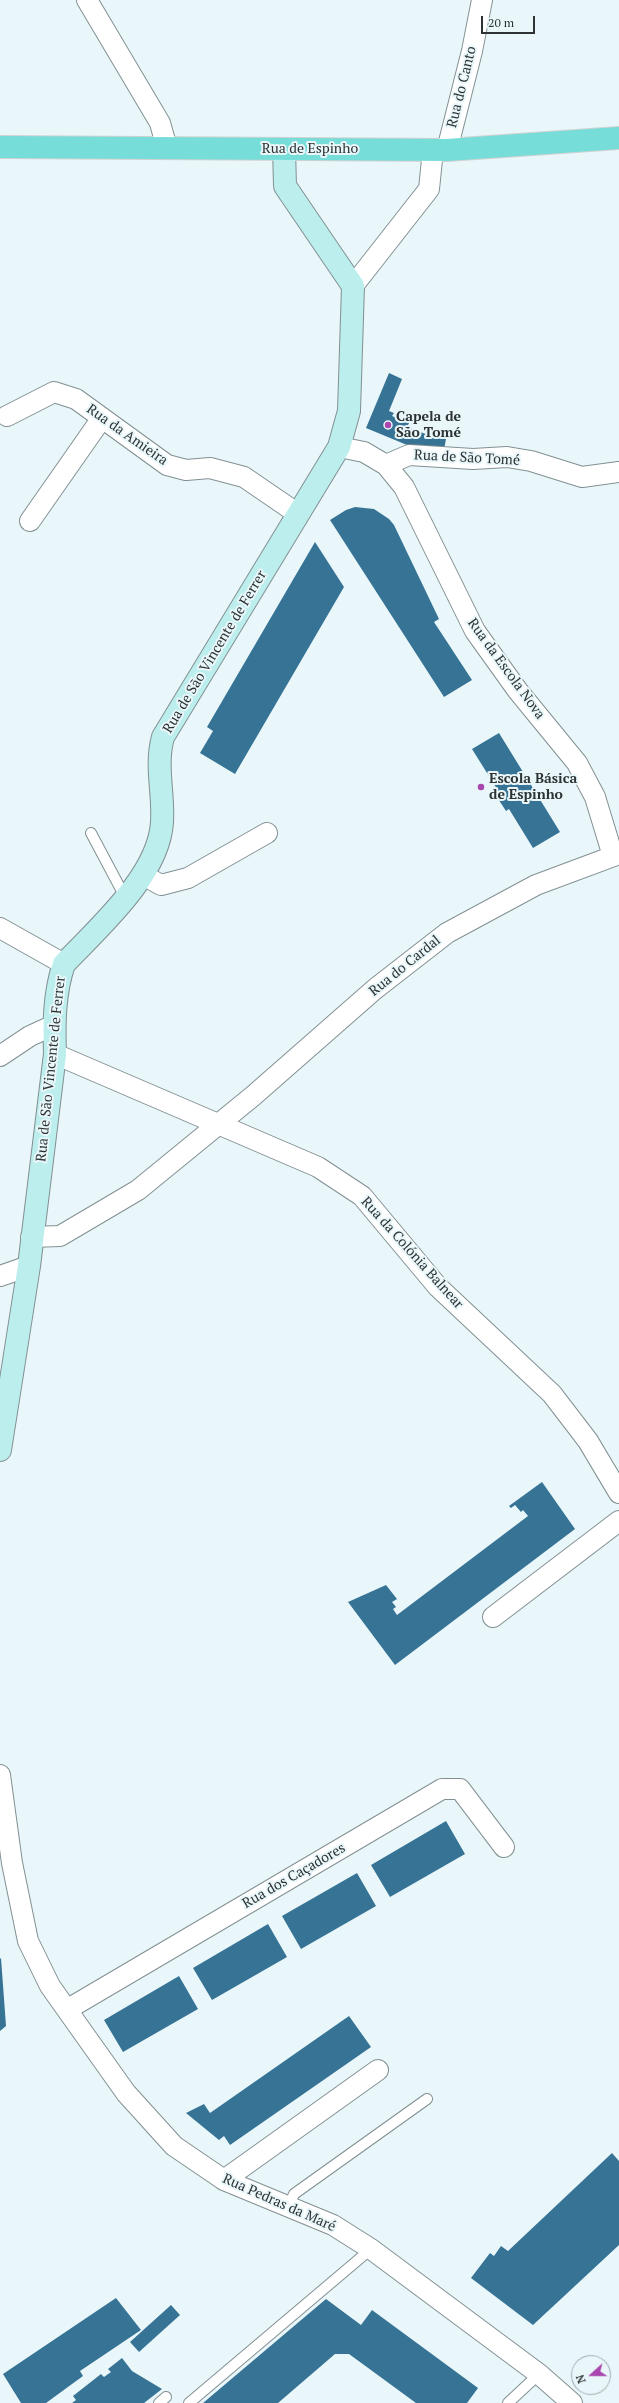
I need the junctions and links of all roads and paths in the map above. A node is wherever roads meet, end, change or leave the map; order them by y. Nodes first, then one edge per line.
1 (87, 0) edge
2 (482, 0) edge
3 (619, 138) edge
4 (0, 147) edge
5 (167, 148) junction
6 (284, 149) junction
7 (440, 150) junction
8 (353, 286) junction
9 (4, 416) edge
10 (102, 418) junction
11 (339, 447) junction
12 (386, 464) junction
13 (619, 472) edge
14 (298, 514) junction
15 (30, 521) dead end
16 (267, 833) dead end
17 (90, 834) dead end
18 (616, 855) edge
19 (143, 875) junction
20 (125, 897) junction
21 (0, 928) edge
22 (64, 964) junction
23 (54, 1025) junction
24 (55, 1054) junction
25 (0, 1056) edge
26 (218, 1123) junction
27 (31, 1237) junction
28 (29, 1266) junction
29 (0, 1276) edge
30 (3, 1412) edge
31 (0, 1450) edge
32 (619, 1493) edge
33 (619, 1521) edge
34 (493, 1617) dead end
35 (0, 1775) edge
36 (504, 1847) dead end
37 (6, 1860) edge
38 (68, 2009) junction
39 (378, 2070) dead end
40 (427, 2099) dead end
41 (224, 2180) junction
42 (289, 2206) junction
43 (371, 2249) junction
44 (539, 2374) junction
45 (189, 2403) edge
46 (508, 2403) edge
47 (572, 2403) edge

1 - 5 street
2 - 7 street, Rua do Canto
3 - 7 main road, Rua de Espinho
4 - 5 main road, Rua de Espinho
5 - 6 main road, Rua de Espinho
6 - 7 main road, Rua de Espinho
6 - 8 street
7 - 8 street
8 - 11 street, Rua de São Vincente de Ferrer
9 - 10 street, Rua da Amieira
10 - 14 street, Rua da Amieira
10 - 15 street
11 - 12 street, Rua da Escola Nova
11 - 14 street, Rua de São Vincente de Ferrer
12 - 13 street, Rua de São Tomé
12 - 18 street, Rua da Escola Nova
14 - 19 street, Rua de São Vincente de Ferrer
16 - 19 street
17 - 20 lane
18 - 26 street, Rua do Cardal
19 - 20 street, Rua de São Vincente de Ferrer
20 - 22 street, Rua de São Vincente de Ferrer
21 - 22 street
22 - 23 street, Rua de São Vincente de Ferrer
23 - 24 street, Rua de São Vincente de Ferrer
23 - 25 street
24 - 26 street, Rua da Colónia Balnear
24 - 27 street, Rua de São Vincente de Ferrer
26 - 27 street, Rua do Cardal
26 - 32 street, Rua da Colónia Balnear
27 - 28 street, Rua de São Vincente de Ferrer
28 - 29 street
28 - 30 street, Rua de São Vincente de Ferrer
30 - 31 street, Rua de São Vincente de Ferrer
33 - 34 street
35 - 37 street, Rua Pedras da Maré
36 - 38 street, Rua dos Caçadores
37 - 38 street, Rua Pedras da Maré
38 - 41 street, Rua Pedras da Maré
39 - 41 street
40 - 42 lane
41 - 42 street, Rua Pedras da Maré
42 - 43 street, Rua Pedras da Maré
43 - 44 street, Rua Pedras da Maré
43 - 45 lane
44 - 46 lane
44 - 47 street, Rua Pedras da Maré

